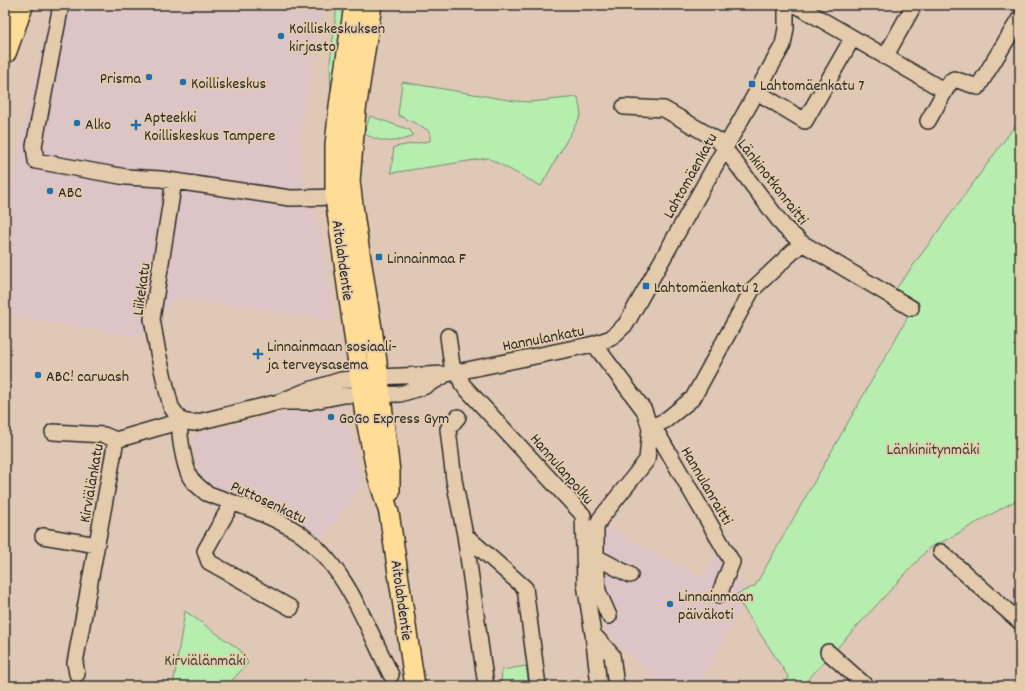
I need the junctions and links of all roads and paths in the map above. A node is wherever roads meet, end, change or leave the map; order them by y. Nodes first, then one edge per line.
1 (22, 5) edge
2 (61, 5) edge
3 (354, 5) edge
4 (372, 5) edge
5 (786, 5) edge
6 (914, 5) edge
7 (804, 7) edge
8 (1020, 18) edge
9 (852, 39) junction
10 (5, 52) edge
11 (885, 57) junction
12 (757, 92) junction
13 (945, 92) junction
14 (624, 108) dead end
15 (928, 121) dead end
16 (725, 148) junction
17 (174, 181) junction
18 (343, 197) junction
19 (802, 244) junction
20 (911, 308) dead end
21 (448, 336) dead end
22 (594, 344) junction
23 (453, 373) junction
24 (370, 386) junction
25 (458, 417) dead end
26 (181, 421) junction
27 (650, 428) junction
28 (53, 432) dead end
29 (116, 440) junction
30 (232, 502) junction
31 (465, 535) junction
32 (43, 536) dead end
33 (97, 545) junction
34 (941, 552) dead end
35 (596, 557) junction
36 (630, 575) dead end
37 (719, 596) dead end
38 (290, 608) dead end
39 (609, 616) dead end
40 (1020, 622) edge
41 (593, 634) junction
42 (828, 652) dead end
43 (77, 674) dead end
44 (391, 675) dead end
45 (415, 686) edge
46 (486, 686) edge
47 (538, 686) edge
48 (599, 686) edge
49 (616, 686) edge
50 (866, 686) edge

1 - 10 highway
2 - 17 street
3 - 18 main road, Aitolahdentie
4 - 18 main road, Aitolahdentie
5 - 12 street, Lahtomäenkatu
6 - 11 street
7 - 9 street
8 - 13 street
9 - 11 street
9 - 12 street
11 - 13 street
12 - 16 street, Lahtomäenkatu
13 - 15 street
14 - 16 street, Länkinotkonraitti
16 - 19 street, Länkinotkonraitti
16 - 22 street, Lahtomäenkatu
17 - 18 street
17 - 26 street, Liikekatu
18 - 24 main road, Aitolahdentie
19 - 20 street, Länkinotkonraitti
19 - 27 street
21 - 23 street, Hannulanpolku
22 - 23 street, Hannulankatu
22 - 27 street, Hannulankatu
23 - 24 street, Hannulankatu
23 - 41 street, Hannulanpolku
24 - 26 street, Kirviälänkatu
24 - 45 main road, Aitolahdentie
25 - 31 street
26 - 29 street, Kirviälänkatu
26 - 30 street, Puttosenkatu
27 - 35 street
27 - 37 street, Hannulanraitti
28 - 29 street
29 - 33 street, Kirviälänkatu
30 - 38 street
30 - 44 street, Puttosenkatu
31 - 46 street
31 - 47 street
32 - 33 street
33 - 43 street, Kirviälänkatu
34 - 40 street
35 - 36 street
35 - 39 street
41 - 48 street, Hannulanpolku
41 - 49 street
42 - 50 street

